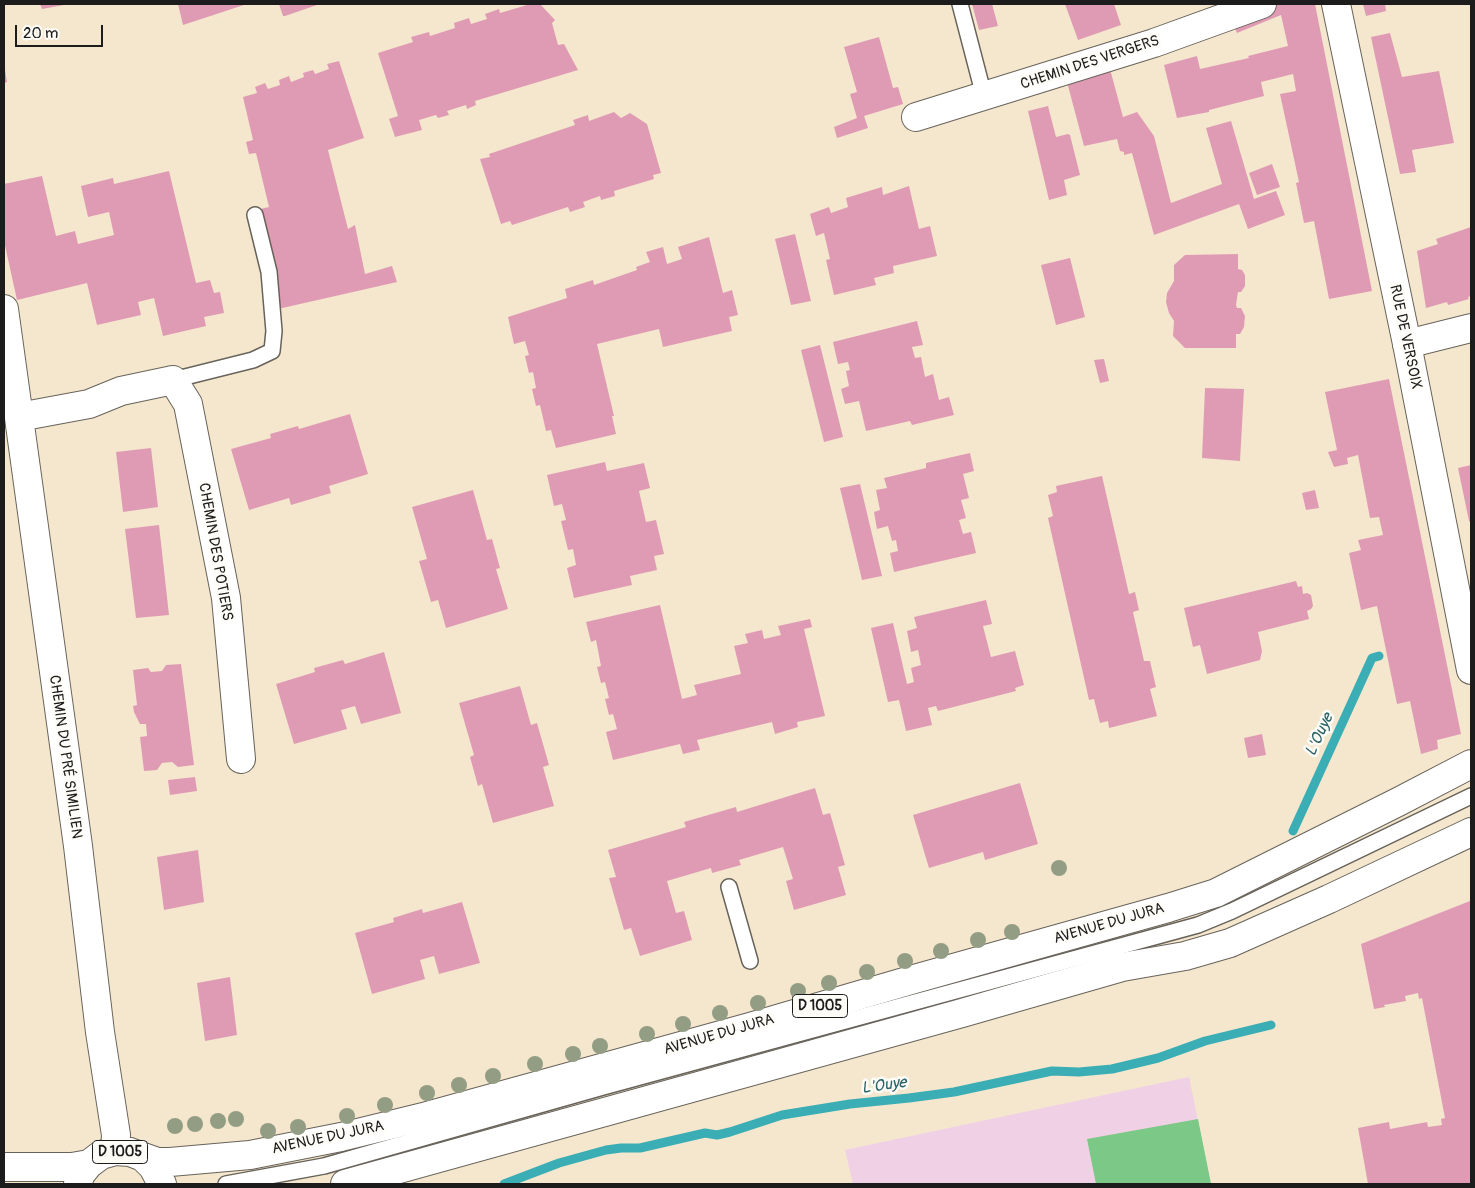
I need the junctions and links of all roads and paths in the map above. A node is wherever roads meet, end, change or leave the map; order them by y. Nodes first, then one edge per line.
1 (960, 4) edge
2 (1262, 4) edge
3 (1336, 4) edge
4 (984, 96) junction
5 (916, 118) dead end
6 (255, 215) dead end
7 (4, 309) edge
8 (1471, 328) edge
9 (1407, 344) junction
10 (8, 363) edge
11 (173, 380) junction
12 (19, 417) junction
13 (1471, 670) edge
14 (241, 759) dead end
15 (1471, 764) edge
16 (1471, 796) edge
17 (1471, 832) edge
18 (729, 887) dead end
19 (750, 961) dead end
20 (115, 1151) junction
21 (143, 1157) junction
22 (4, 1167) edge
23 (84, 1174) edge
24 (162, 1184) edge
25 (226, 1184) edge
26 (345, 1184) edge

1 - 4 lane
2 - 4 main road, CHEMIN DES VERGERS
3 - 9 main road, RUE DE VERSOIX
4 - 5 main road, CHEMIN DES VERGERS
6 - 11 lane
7 - 10 main road, CHEMIN DU PRÉ SIMILIEN
8 - 9 main road
9 - 13 main road, RUE DE VERSOIX
10 - 12 main road, CHEMIN DU PRÉ SIMILIEN
11 - 12 main road
11 - 14 main road, CHEMIN DES POTIERS
12 - 20 main road, CHEMIN DU PRÉ SIMILIEN
15 - 21 main road, AVENUE DU JURA / D 1005
16 - 25 lane
17 - 26 main road
18 - 19 lane
20 - 21 main road, D 1005
20 - 23 main road, D 1005
21 - 24 main road, D 1005
22 - 23 main road, D 1005

